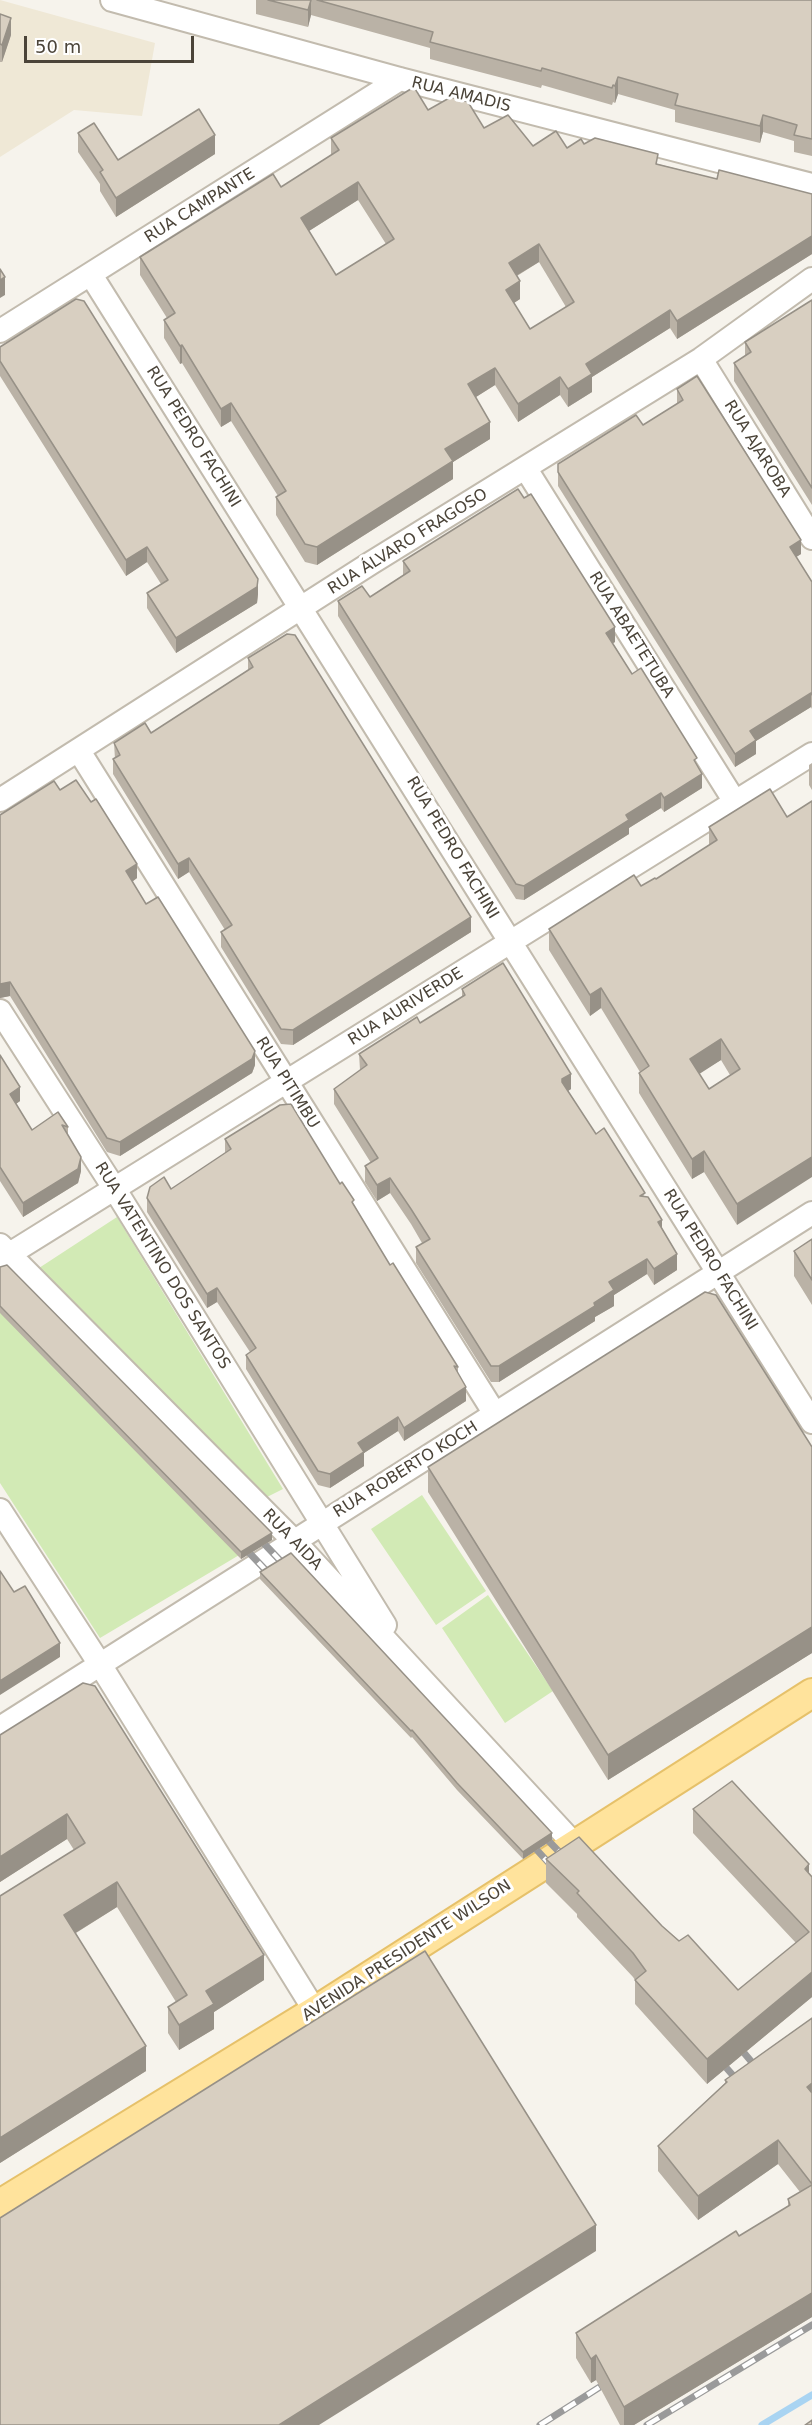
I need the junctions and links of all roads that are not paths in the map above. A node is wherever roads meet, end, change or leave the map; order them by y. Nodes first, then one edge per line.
1 (112, 0) edge
2 (400, 79) junction
3 (812, 185) edge
4 (91, 275) junction
5 (812, 279) edge
6 (0, 332) edge
7 (701, 359) junction
8 (526, 469) junction
9 (812, 538) edge
10 (300, 609) junction
11 (79, 751) junction
12 (812, 754) edge
13 (0, 800) edge
14 (735, 802) junction
15 (510, 943) junction
16 (0, 1011) edge
17 (285, 1081) junction
18 (114, 1188) junction
19 (812, 1213) edge
20 (3, 1253) edge
21 (718, 1271) junction
22 (495, 1414) junction
23 (812, 1422) edge
24 (0, 1510) edge
25 (320, 1523) junction
26 (294, 1541) junction
27 (101, 1666) junction
28 (417, 1674) junction
29 (812, 1694) edge
30 (0, 1728) edge
31 (574, 1844) junction
32 (315, 2011) junction
33 (0, 2204) edge

1 - 2 street, RUA AMADIS
2 - 3 street, RUA AMADIS
2 - 4 street, RUA CAMPANTE
4 - 6 street, RUA CAMPANTE
4 - 10 street, RUA PEDRO FACHINI
5 - 7 street, RUA ÁLVARO FRAGOSO
7 - 8 street, RUA ÁLVARO FRAGOSO
7 - 9 street, RUA AJAROBA
8 - 10 street, RUA ÁLVARO FRAGOSO
8 - 14 street, RUA ABAETETUBA
10 - 11 street, RUA ÁLVARO FRAGOSO
10 - 15 street, RUA PEDRO FACHINI
11 - 13 street, RUA ÁLVARO FRAGOSO
11 - 17 street, RUA PITIMBU
12 - 14 street, RUA AURIVERDE
14 - 15 street, RUA AURIVERDE
15 - 17 street, RUA AURIVERDE
15 - 21 street, RUA PEDRO FACHINI
16 - 18 street, RUA VATENTINO DOS SANTOS
17 - 18 street, RUA AURIVERDE
17 - 22 street, RUA PITIMBU
18 - 20 street, RUA AURIVERDE
18 - 25 street, RUA VATENTINO DOS SANTOS
19 - 21 street, RUA ROBERTO KOCH
20 - 26 street, RUA AIDA
21 - 22 street, RUA ROBERTO KOCH
21 - 23 street, RUA PEDRO FACHINI
22 - 25 street, RUA ROBERTO KOCH
24 - 27 street
25 - 26 street, RUA ROBERTO KOCH
25 - 28 street, RUA VATENTINO DOS SANTOS
26 - 27 street, RUA ROBERTO KOCH
26 - 28 street, RUA AIDA
27 - 30 street, RUA ROBERTO KOCH
27 - 32 street
28 - 31 street, RUA AIDA
29 - 31 main road, AVENIDA PRESIDENTE WILSON
31 - 32 main road, AVENIDA PRESIDENTE WILSON
32 - 33 main road, AVENIDA PRESIDENTE WILSON

